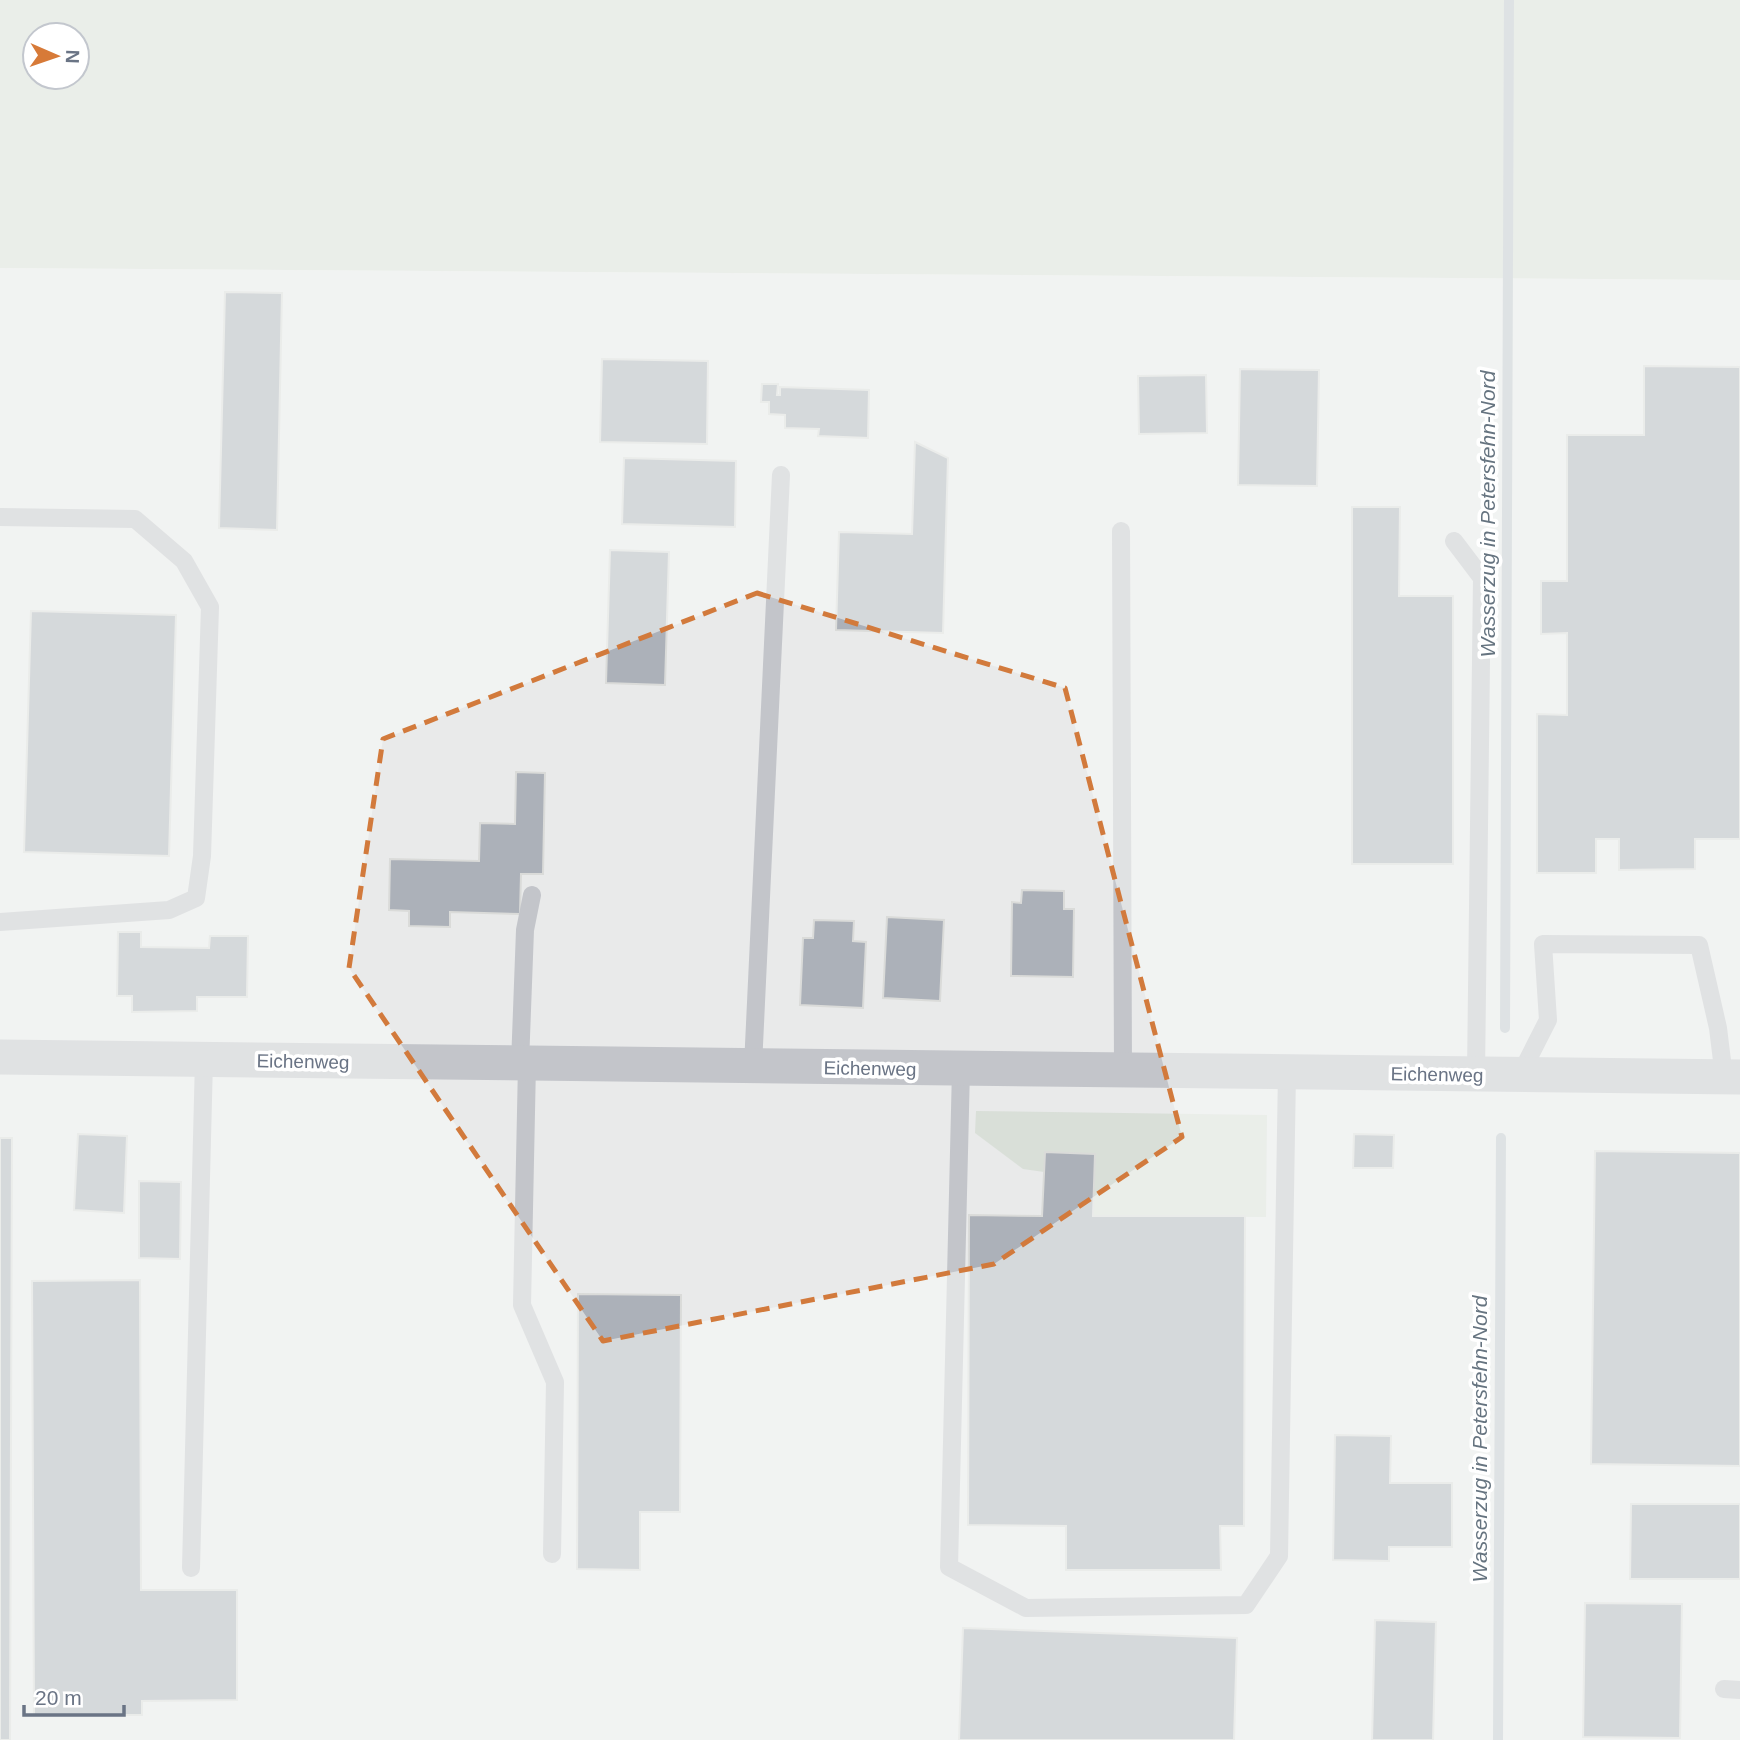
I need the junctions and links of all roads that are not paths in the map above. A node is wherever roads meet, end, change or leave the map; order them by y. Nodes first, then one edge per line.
1 (781, 475) dead end
2 (0, 517) edge
3 (1121, 531) dead end
4 (1454, 541) dead end
5 (532, 895) dead end
6 (0, 922) edge
7 (0, 1057) edge
8 (204, 1060) junction
9 (523, 1064) junction
10 (753, 1066) junction
11 (961, 1069) junction
12 (1124, 1070) junction
13 (1287, 1072) junction
14 (1476, 1074) junction
15 (1520, 1075) junction
16 (1732, 1077) edge
17 (552, 1554) dead end
18 (191, 1568) dead end

1 - 10 lane
2 - 6 lane
3 - 12 lane
4 - 14 lane
5 - 9 lane
7 - 8 street, Eichenweg
8 - 9 street, Eichenweg
8 - 18 lane
9 - 10 street, Eichenweg
9 - 17 lane
10 - 11 street, Eichenweg
11 - 12 street, Eichenweg
11 - 13 lane
12 - 13 street, Eichenweg
13 - 14 street, Eichenweg
14 - 15 street, Eichenweg
15 - 16 street, Eichenweg
15 - 16 lane

